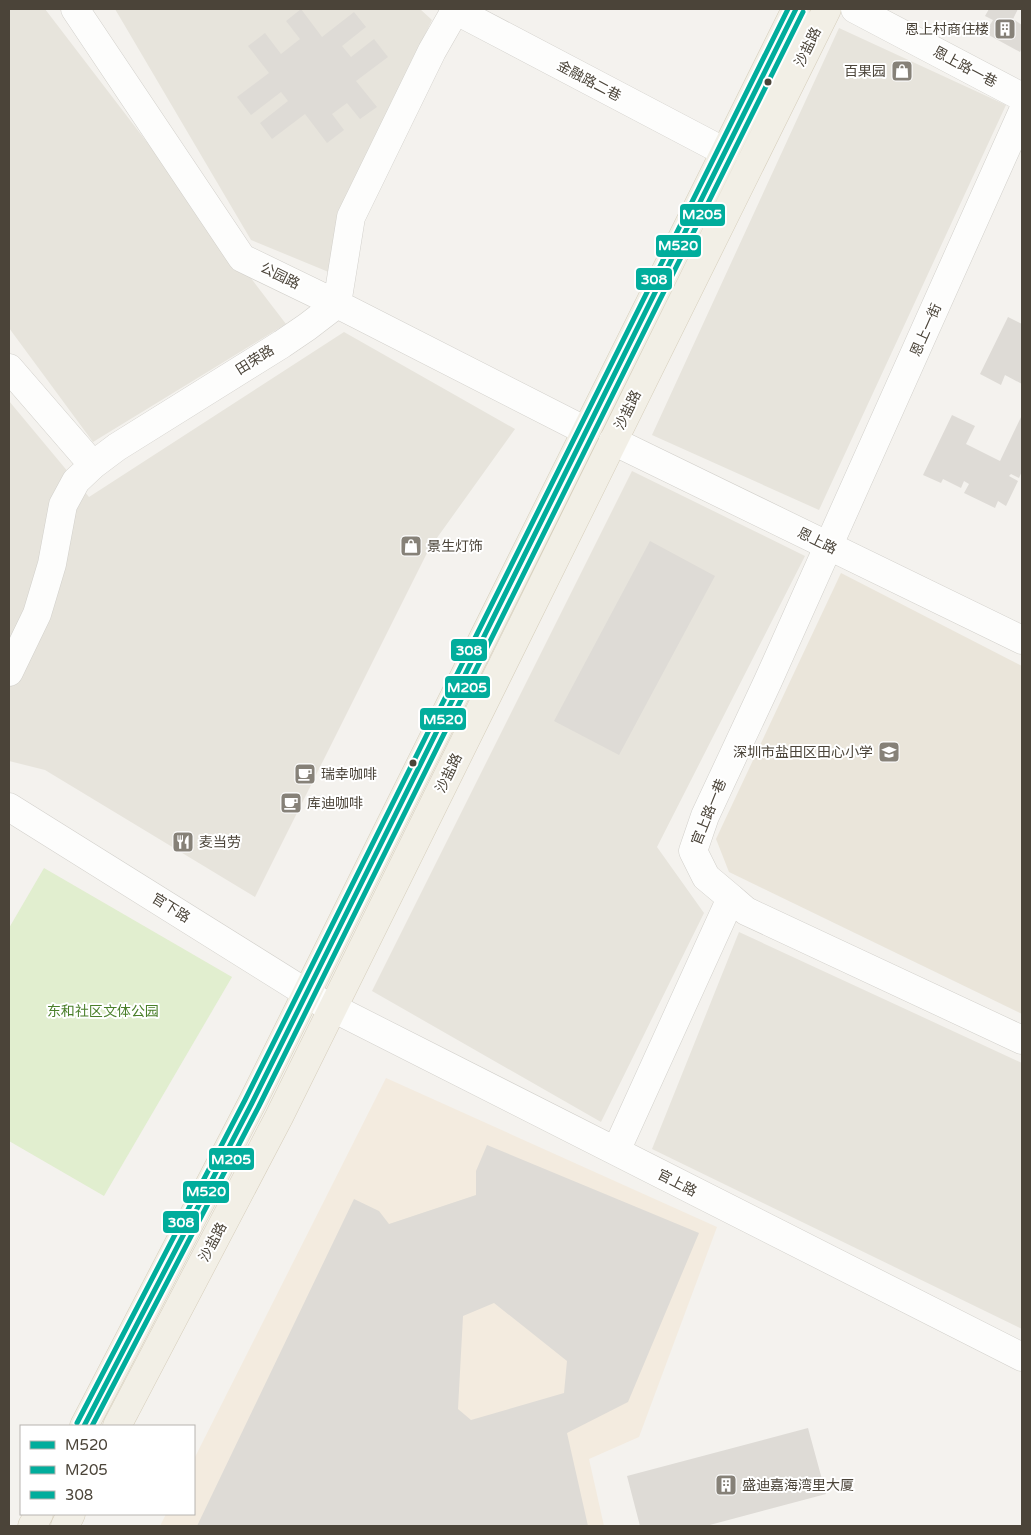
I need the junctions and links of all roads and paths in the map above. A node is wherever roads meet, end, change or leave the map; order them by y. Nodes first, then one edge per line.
1 (75, 9) edge
2 (455, 9) edge
3 (796, 9) edge
4 (826, 9) edge
5 (855, 9) edge
6 (1022, 97) edge
7 (1022, 113) edge
8 (725, 152) junction
9 (337, 304) junction
10 (13, 383) edge
11 (586, 431) junction
12 (613, 441) junction
13 (93, 465) junction
14 (828, 546) junction
15 (1022, 640) edge
16 (9, 672) edge
17 (9, 807) edge
18 (731, 898) junction
19 (306, 994) junction
20 (332, 1009) junction
21 (1022, 1040) edge
22 (616, 1151) junction
23 (1022, 1358) edge
24 (85, 1425) edge
25 (118, 1425) edge
26 (38, 1515) edge
27 (71, 1515) edge
28 (32, 1526) edge
29 (65, 1526) edge

1 - 9 street, 公园路
2 - 8 street, 金融路二巷
2 - 9 street
3 - 8 main road, 沙盐路
4 - 12 main road, 沙盐路
5 - 6 street, 恩上路一巷
7 - 14 street, 恩上一街
8 - 11 main road, 沙盐路
9 - 11 street, 公园路
9 - 13 street, 田荣路
10 - 13 street
11 - 19 main road, 沙盐路
12 - 14 street, 恩上路
12 - 20 main road, 沙盐路
13 - 16 street, 田荣路
14 - 15 street, 恩上路
14 - 18 street, 官上路一巷
17 - 19 street, 官下路
18 - 21 street
18 - 22 street
19 - 20 street, 官下路
19 - 24 main road, 沙盐路
20 - 22 street, 官上路
20 - 25 main road, 沙盐路
22 - 23 street, 官上路
26 - 28 main road
27 - 29 main road

